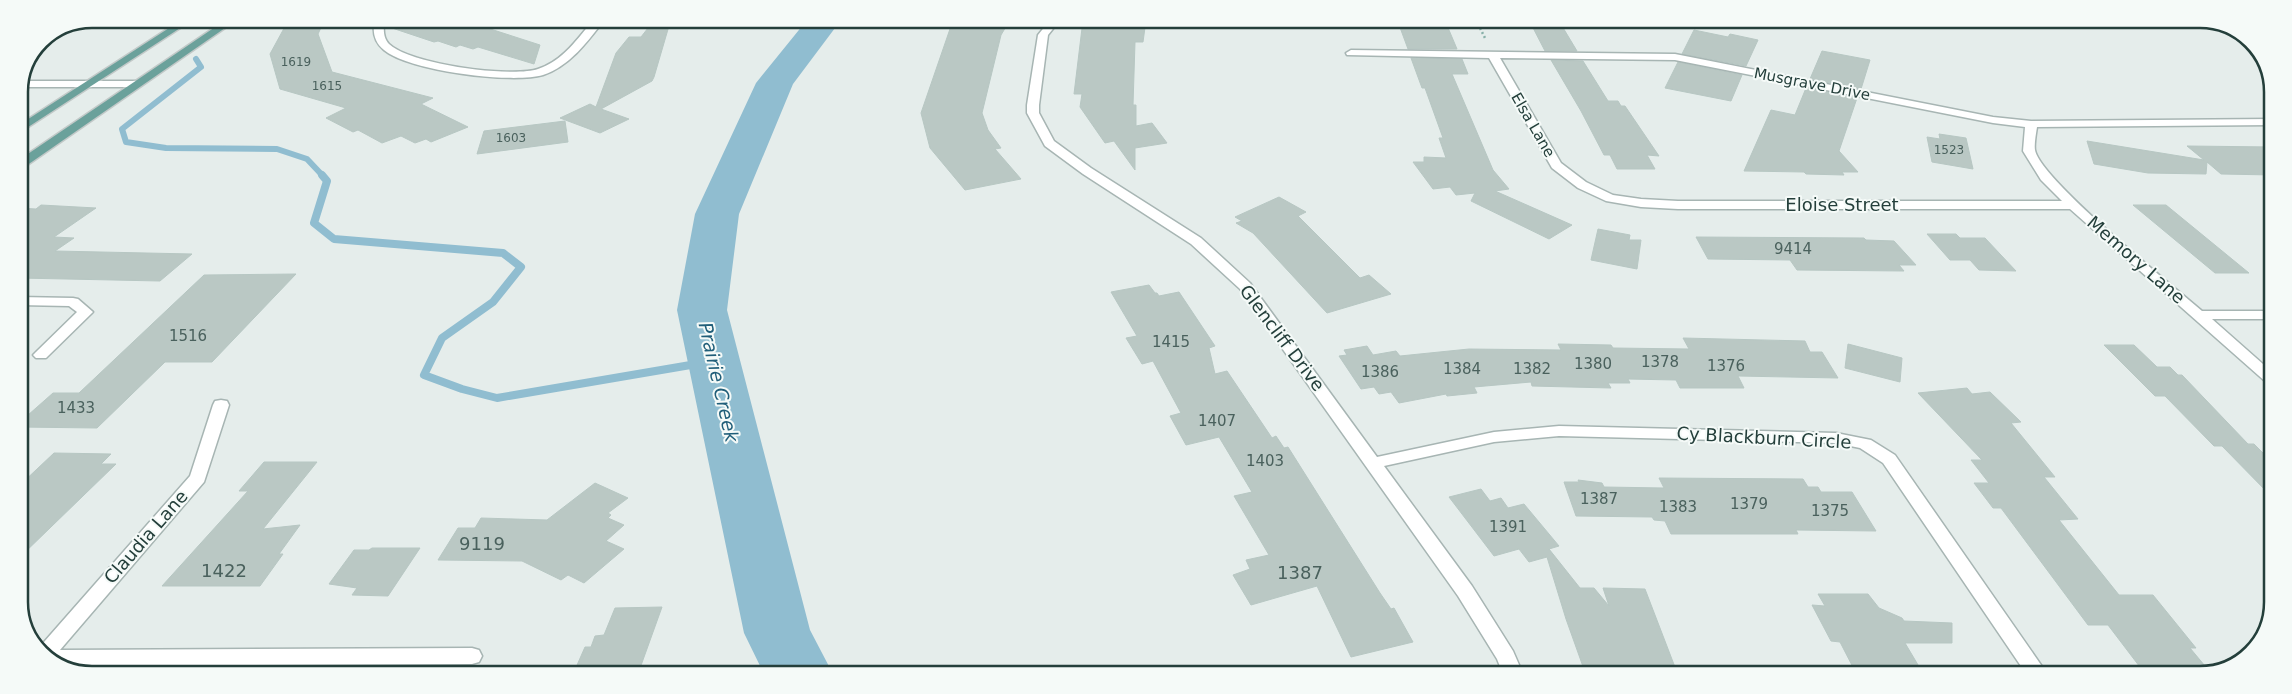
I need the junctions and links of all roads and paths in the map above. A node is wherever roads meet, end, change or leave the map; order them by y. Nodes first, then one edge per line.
1 (175, 28) edge
2 (220, 28) edge
3 (378, 28) edge
4 (592, 28) edge
5 (1049, 28) edge
6 (1351, 53) dead end
7 (1493, 55) junction
8 (29, 84) edge
9 (90, 84) junction
10 (136, 84) junction
11 (2264, 122) edge
12 (28, 124) edge
13 (2031, 124) junction
14 (28, 159) edge
15 (1610, 198) joint
16 (2073, 206) junction
17 (28, 301) edge
18 (2198, 315) junction
19 (2264, 315) edge
20 (41, 354) dead end
21 (2264, 373) edge
22 (221, 405) dead end
23 (1374, 464) junction
24 (48, 650) edge
25 (472, 656) dead end
26 (59, 658) edge
27 (1510, 666) edge
28 (2032, 666) edge

1 - 9 main road
2 - 10 main road
3 - 4 street
5 - 23 street, Glencliff Drive
6 - 7 street, Musgrave Drive
7 - 13 street, Musgrave Drive
7 - 15 street, Elsa Lane
8 - 9 street
9 - 10 street
9 - 12 main road
10 - 14 main road
11 - 13 street, Musgrave Drive
13 - 16 street, Memory Lane
15 - 16 street, Eloise Street
16 - 18 street, Memory Lane
17 - 20 street
18 - 19 street
18 - 21 street, Memory Lane
22 - 24 street, Claudia Lane
23 - 27 street, Glencliff Drive
23 - 28 street, Cy Blackburn Circle
25 - 26 street

